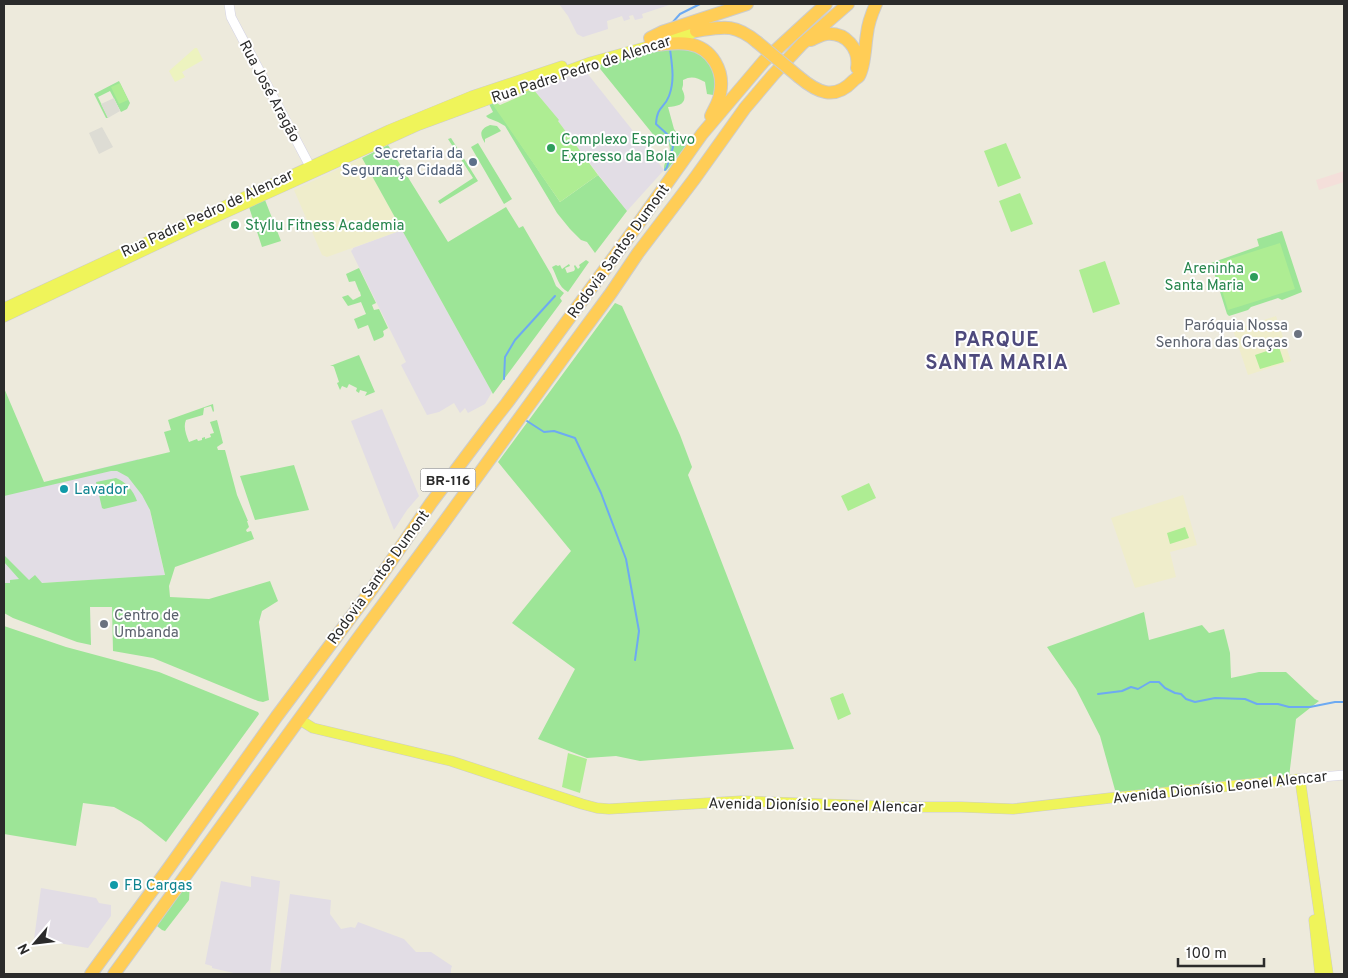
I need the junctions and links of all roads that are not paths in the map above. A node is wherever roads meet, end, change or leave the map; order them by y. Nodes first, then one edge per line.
1 (747, 4) edge
2 (826, 4) edge
3 (848, 4) edge
4 (876, 4) edge
5 (229, 7) edge
6 (696, 31) joint
7 (650, 42) junction
8 (802, 44) junction
9 (854, 80) junction
10 (702, 134) junction
11 (311, 169) junction
12 (126, 255) junction
13 (4, 308) edge
14 (4, 317) edge
15 (300, 720) junction
16 (1344, 775) edge
17 (1297, 780) junction
18 (91, 974) edge
19 (114, 974) edge
20 (1320, 974) edge
21 (1328, 974) edge

1 - 7 highway
2 - 10 highway, Rodovia Santos Dumont / BR-116
3 - 8 highway, Rodovia Santos Dumont / BR-116
4 - 9 highway
5 - 11 street, Rua José Aragão
6 - 7 main road, Rua Padre Pedro de Alencar
6 - 9 highway, bridge
7 - 10 highway
7 - 11 main road, Rua Padre Pedro de Alencar
8 - 9 highway
8 - 15 highway, Rodovia Santos Dumont / BR-116
10 - 18 highway, Rodovia Santos Dumont / BR-116
11 - 12 main road, Rua Padre Pedro de Alencar
12 - 13 main road, Rua Padre Pedro de Alencar
12 - 14 main road, Rua Padre Pedro de Alencar
15 - 17 main road, Avenida Dionísio Leonel Alencar
15 - 19 highway, Rodovia Santos Dumont / BR-116
16 - 17 street, Avenida Dionísio Leonel Alencar
17 - 20 main road
17 - 21 main road

